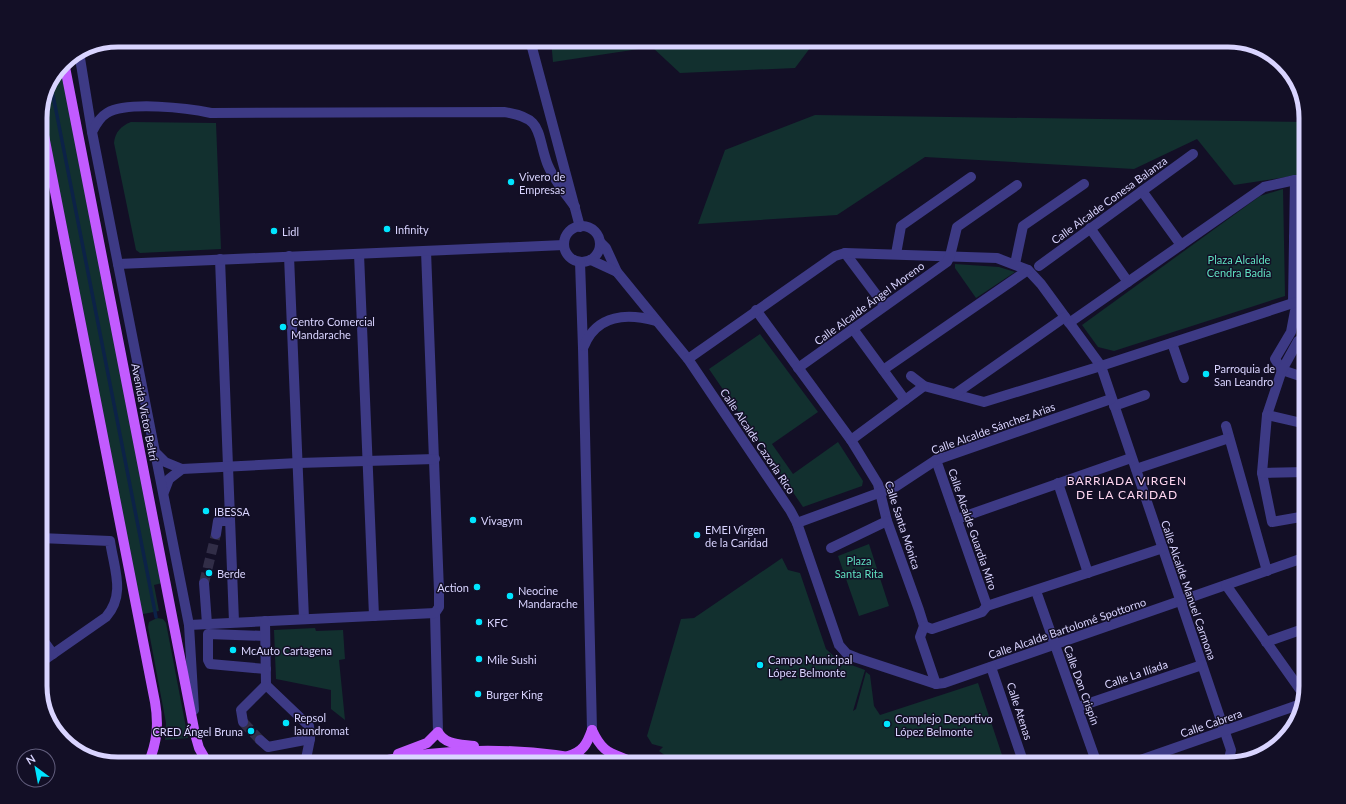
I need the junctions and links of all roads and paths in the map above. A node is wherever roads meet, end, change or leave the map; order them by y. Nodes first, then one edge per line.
1 (532, 47) edge
2 (80, 58) edge
3 (66, 71) edge
4 (92, 132) junction
5 (47, 151) edge
6 (1193, 154) dead end
7 (971, 176) dead end
8 (1295, 180) junction
9 (1299, 180) edge
10 (1084, 184) dead end
11 (1018, 185) dead end
12 (1142, 191) junction
13 (575, 207) junction
14 (580, 227) junction
15 (1090, 228) junction
16 (1294, 237) junction
17 (1299, 237) edge
18 (600, 242) junction
19 (564, 245) junction
20 (1181, 245) junction
21 (426, 251) junction
22 (845, 253) junction
23 (359, 254) junction
24 (896, 254) junction
25 (289, 256) junction
26 (950, 256) junction
27 (220, 259) junction
28 (591, 260) junction
29 (580, 262) junction
30 (118, 264) junction
31 (1015, 264) junction
32 (1039, 266) dead end
33 (1028, 270) junction
34 (617, 272) junction
35 (1128, 282) junction
36 (1299, 304) edge
37 (884, 305) junction
38 (1294, 307) junction
39 (756, 310) junction
40 (1067, 320) junction
41 (656, 322) junction
42 (853, 329) junction
43 (1299, 342) edge
44 (1172, 343) junction
45 (583, 348) junction
46 (688, 359) junction
47 (1100, 366) junction
48 (798, 368) junction
49 (883, 370) junction
50 (1282, 370) junction
51 (911, 376) dead end
52 (1299, 376) edge
53 (1184, 378) dead end
54 (924, 386) junction
55 (955, 394) junction
56 (1144, 395) dead end
57 (905, 400) junction
58 (1113, 402) junction
59 (1267, 415) junction
60 (1299, 422) edge
61 (1226, 426) dead end
62 (1229, 438) junction
63 (851, 440) junction
64 (156, 453) junction
65 (1131, 458) junction
66 (435, 459) junction
67 (368, 460) junction
68 (936, 460) junction
69 (298, 463) junction
70 (228, 466) junction
71 (182, 469) junction
72 (1136, 469) junction
73 (1299, 472) edge
74 (1262, 474) junction
75 (1058, 484) junction
76 (164, 492) junction
77 (880, 494) junction
78 (1299, 517) edge
79 (957, 519) junction
80 (230, 521) junction
81 (887, 521) junction
82 (797, 523) junction
83 (216, 534) tunnel mouth
84 (47, 538) edge
85 (831, 548) dead end
86 (1162, 548) junction
87 (1299, 560) edge
88 (1267, 571) junction
89 (1088, 573) junction
90 (204, 583) tunnel mouth
91 (1226, 585) junction
92 (1036, 591) junction
93 (1180, 601) junction
94 (987, 606) junction
95 (435, 613) junction
96 (374, 616) junction
97 (304, 619) junction
98 (265, 621) junction
99 (234, 622) junction
100 (189, 624) junction
101 (207, 624) junction
102 (924, 626) junction
103 (1299, 630) edge
104 (265, 636) junction
105 (1266, 642) junction
106 (1054, 644) junction
107 (47, 646) edge
108 (53, 654) junction
109 (47, 658) edge
110 (1202, 665) junction
111 (991, 667) junction
112 (266, 670) junction
113 (936, 684) junction
114 (266, 685) junction
115 (1299, 688) edge
116 (1296, 706) edge
117 (1078, 707) junction
118 (243, 722) dead end
119 (195, 730) junction
120 (592, 730) junction
121 (1224, 731) junction
122 (438, 732) junction
123 (310, 739) junction
124 (260, 740) tunnel mouth
125 (515, 751) junction
126 (150, 757) edge
127 (204, 757) edge
128 (306, 757) edge
129 (388, 757) edge
130 (416, 757) edge
131 (564, 757) joint
132 (620, 757) edge
133 (1022, 757) edge
134 (1095, 757) edge
135 (1149, 757) edge
136 (1230, 757) edge

1 - 13 street
2 - 4 street
3 - 119 main road, Avenida Víctor Beltrí
4 - 13 street
4 - 30 street
5 - 126 main road
6 - 12 street, Calle Alcalde Conesa Balanza
7 - 24 street
8 - 9 street
8 - 16 street
8 - 20 street
10 - 31 street
11 - 26 street
12 - 15 street, Calle Alcalde Conesa Balanza
12 - 20 street
13 - 14 street
14 - 18 street
14 - 19 street
15 - 32 street, Calle Alcalde Conesa Balanza
15 - 35 street
16 - 17 street
16 - 38 street
18 - 28 street
18 - 34 street
19 - 21 street
19 - 29 street
20 - 35 street
21 - 23 street
21 - 66 street
22 - 24 street
22 - 37 street
22 - 39 street
23 - 25 street
23 - 67 street
24 - 26 street
25 - 27 street
25 - 69 street
26 - 31 street
26 - 37 street, Calle Alcalde Ángel Moreno
27 - 30 street
27 - 70 street
28 - 29 street
28 - 34 street
29 - 45 street
30 - 64 street
31 - 33 street
33 - 40 street, Calle Alcalde Manuel Carmona
33 - 49 street
34 - 41 street, Calle Alcalde Cazorla Rico
35 - 40 street
36 - 38 street
37 - 42 street, Calle Alcalde Ángel Moreno
38 - 44 street
38 - 50 street
39 - 46 street
39 - 48 street, Calle Santa Mónica
40 - 47 street, Calle Alcalde Manuel Carmona
40 - 55 street
41 - 45 street
41 - 46 street, Calle Alcalde Cazorla Rico
42 - 48 street, Calle Alcalde Ángel Moreno
42 - 49 street
43 - 50 street
44 - 47 street
44 - 53 street
45 - 120 street
46 - 82 street, Calle Alcalde Cazorla Rico
47 - 55 street
47 - 58 street, Calle Alcalde Manuel Carmona
48 - 63 street, Calle Santa Mónica
49 - 57 street
50 - 52 street
50 - 59 street
51 - 54 street
54 - 55 street
54 - 57 street
56 - 58 street, Calle Alcalde Sánchez Arias
57 - 63 street
58 - 65 street, Calle Alcalde Manuel Carmona
58 - 68 street, Calle Alcalde Sánchez Arias
59 - 60 street
59 - 74 street
61 - 62 street
62 - 72 street
62 - 88 street
63 - 77 street, Calle Santa Mónica
64 - 71 street
64 - 76 street
65 - 72 street, Calle Alcalde Manuel Carmona
65 - 75 street
66 - 67 street
66 - 95 street
67 - 69 street
67 - 96 street
68 - 77 street, Calle Alcalde Sánchez Arias
68 - 79 street, Calle Alcalde Guardia Miro
69 - 70 street
69 - 97 street
70 - 71 street
70 - 80 street
71 - 76 street
72 - 86 street, Calle Alcalde Manuel Carmona
73 - 74 street
74 - 78 street
75 - 79 street
75 - 89 street
76 - 100 street
77 - 81 street, Calle Santa Mónica
77 - 82 street, Calle Alcalde Sánchez Arias
79 - 94 street, Calle Alcalde Guardia Miro
80 - 83 street
80 - 99 street
81 - 85 street
81 - 102 street, Calle Santa Mónica
82 - 113 street, Calle Alcalde Cazorla Rico
84 - 108 street
86 - 89 street
86 - 93 street, Calle Alcalde Manuel Carmona
87 - 88 street, Calle Alcalde Bartolomé Spottorno
88 - 91 street, Calle Alcalde Bartolomé Spottorno
89 - 92 street
90 - 101 street
91 - 93 street, Calle Alcalde Bartolomé Spottorno
91 - 105 street
92 - 94 street
92 - 106 street, Calle Don Crispín
93 - 106 street, Calle Alcalde Bartolomé Spottorno
93 - 110 street, Calle Alcalde Manuel Carmona
94 - 102 street
95 - 96 street
95 - 122 street
96 - 97 street
97 - 98 street
98 - 99 street
98 - 104 street
99 - 101 street
100 - 101 street
100 - 119 street
102 - 113 street
103 - 105 street
104 - 112 street
104 - 112 street
105 - 115 street
106 - 111 street, Calle Alcalde Bartolomé Spottorno
106 - 117 street, Calle Don Crispín
107 - 108 street
108 - 109 street
110 - 117 street, Calle La Ilíada
110 - 121 street, Calle Alcalde Manuel Carmona
111 - 113 street, Calle Alcalde Bartolomé Spottorno
111 - 133 street, Calle Atenas
112 - 114 street
114 - 118 street
114 - 123 street
116 - 121 street, Calle Cabrera
117 - 134 street, Calle Don Crispín
119 - 127 main road, Avenida Víctor Beltrí
120 - 131 main road
120 - 132 main road
121 - 135 street, Calle Cabrera
121 - 136 street, Calle Alcalde Manuel Carmona
122 - 125 main road
122 - 129 main road
123 - 124 street
123 - 128 street
125 - 130 main road
125 - 131 main road

